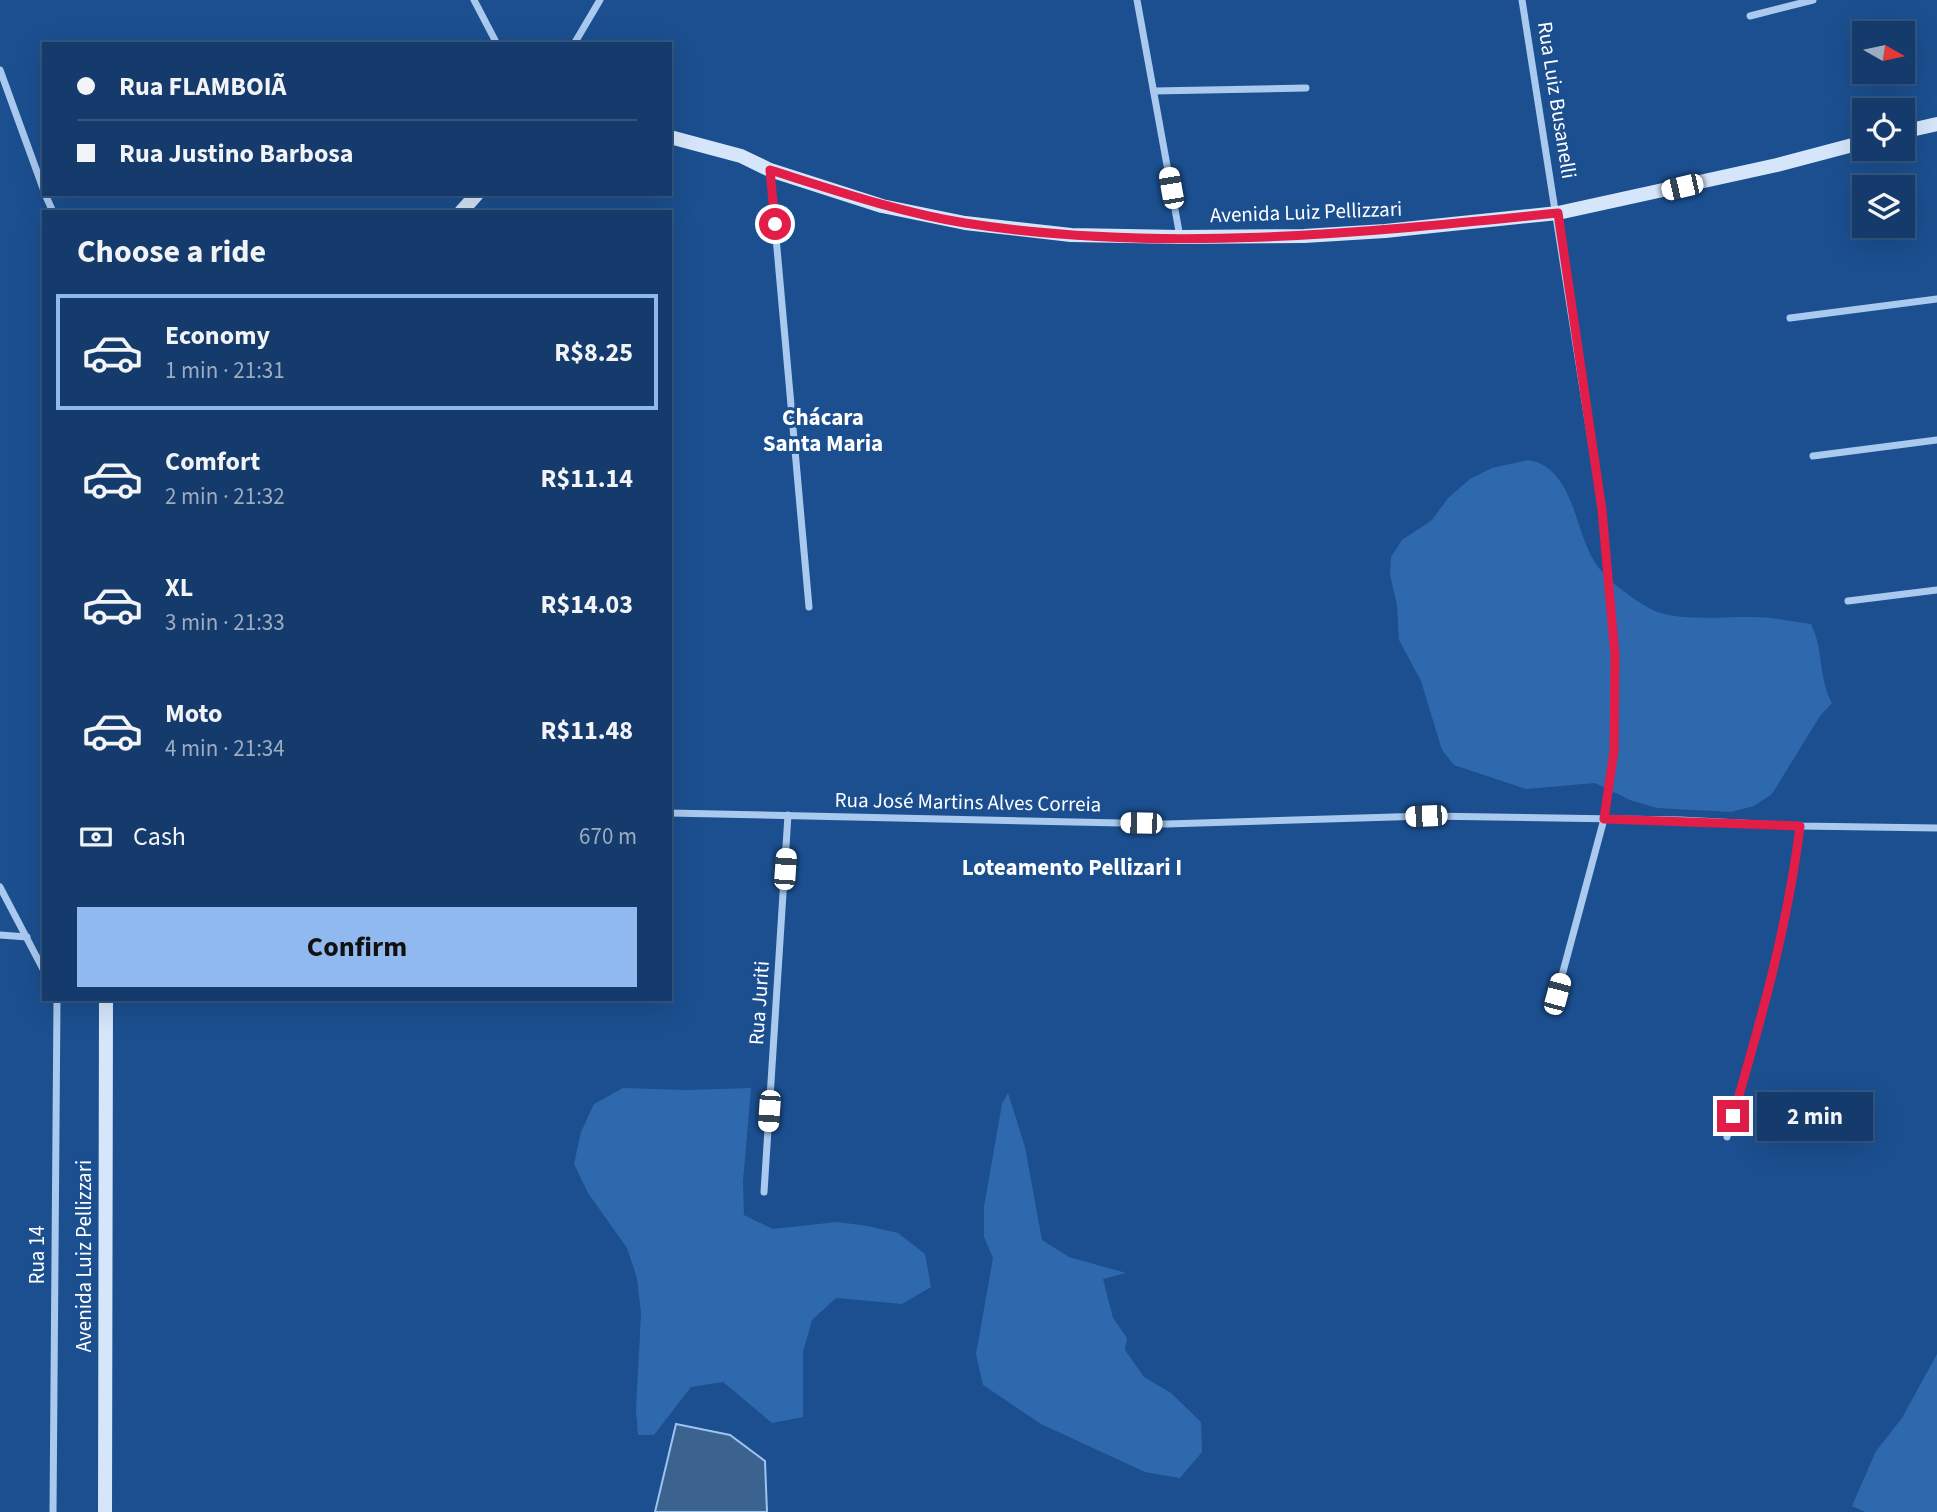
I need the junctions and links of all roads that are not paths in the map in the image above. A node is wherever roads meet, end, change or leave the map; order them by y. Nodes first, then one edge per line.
1 (474, 0) edge
2 (600, 0) edge
3 (1137, 0) edge
4 (1522, 0) edge
5 (1813, 0) edge
6 (1750, 16) dead end
7 (496, 42) edge
8 (575, 42) edge
9 (0, 70) edge
10 (1306, 88) dead end
11 (1154, 91) junction
12 (1937, 124) edge
13 (1915, 129) edge
14 (672, 138) edge
15 (1852, 145) edge
16 (770, 170) junction
17 (42, 185) edge
18 (475, 196) edge
19 (463, 210) edge
20 (1558, 213) junction
21 (1180, 237) junction
22 (1937, 299) edge
23 (1790, 318) dead end
24 (1937, 440) edge
25 (1813, 456) dead end
26 (1937, 590) edge
27 (1848, 601) dead end
28 (809, 607) dead end
29 (672, 813) edge
30 (788, 816) junction
31 (1604, 819) junction
32 (1800, 826) junction
33 (1937, 828) edge
34 (0, 887) edge
35 (0, 935) edge
36 (27, 937) junction
37 (42, 967) edge
38 (1557, 994) dead end
39 (57, 1001) edge
40 (106, 1001) edge
41 (1727, 1137) dead end
42 (764, 1192) dead end
43 (53, 1512) edge
44 (105, 1512) edge

1 - 7 street
2 - 8 street
3 - 11 street
4 - 20 street, Rua Luiz Busanelli
5 - 6 street
9 - 17 street
10 - 11 street
11 - 21 street
12 - 13 main road
14 - 16 main road, Avenida Luiz Pellizzari
15 - 20 main road, Avenida Luiz Pellizzari
16 - 21 main road, Avenida Luiz Pellizzari
16 - 28 street
18 - 19 main road
20 - 21 main road, Avenida Luiz Pellizzari
20 - 31 street, Rua Luiz Busanelli
22 - 23 street
24 - 25 street
26 - 27 street
29 - 30 street, Rua José Martins Alves Correia
30 - 31 street, Rua José Martins Alves Correia
30 - 42 street, Rua Juriti
31 - 32 street, Rua José Martins Alves Correia
31 - 38 street, Rua Luiz Busanelli
32 - 33 street, Rua José Martins Alves Correia
32 - 41 street
34 - 36 street
35 - 36 street
36 - 37 street
39 - 43 street, Rua 14
40 - 44 main road, Avenida Luiz Pellizzari

